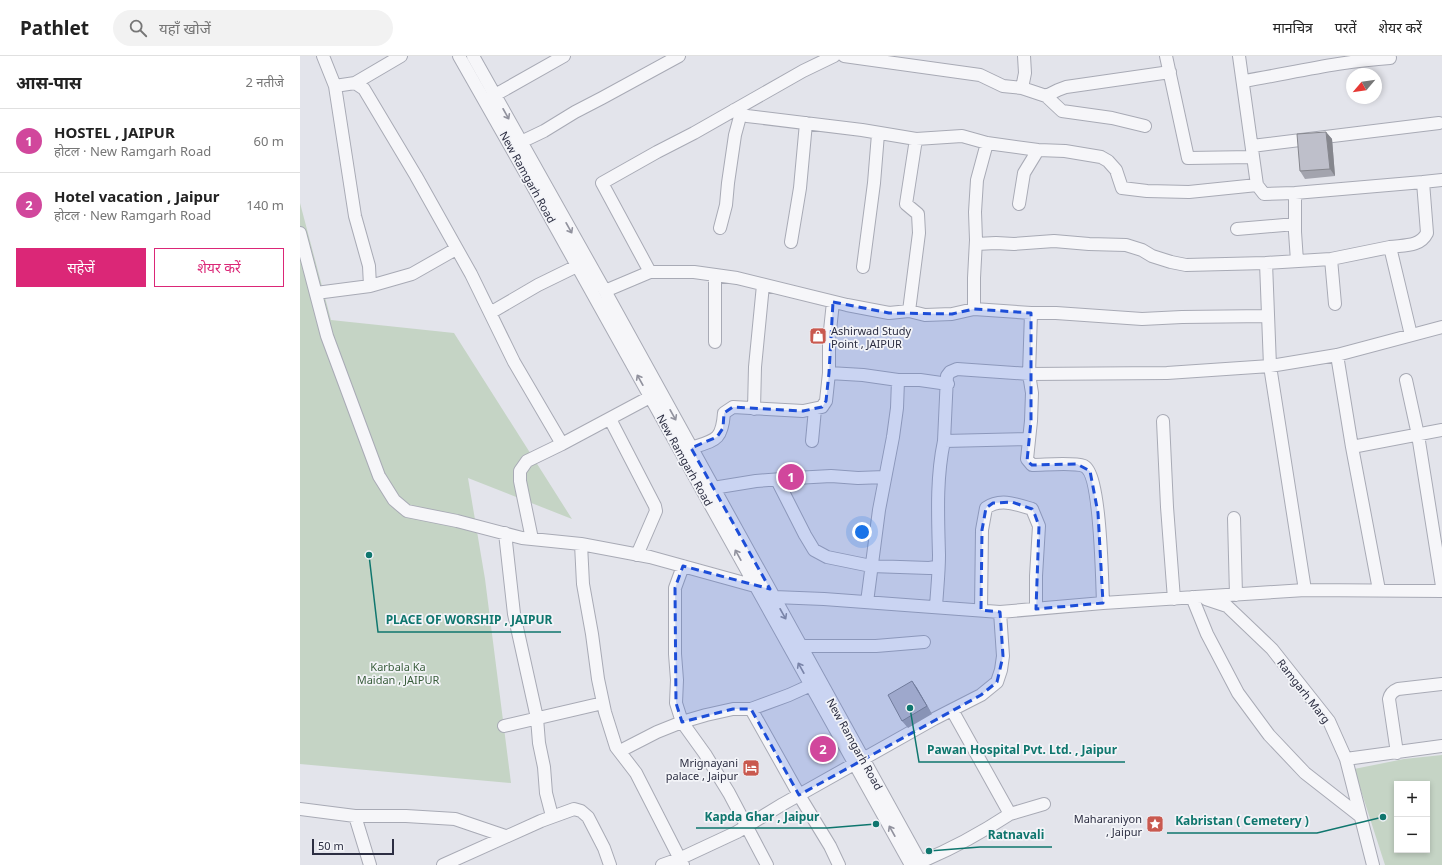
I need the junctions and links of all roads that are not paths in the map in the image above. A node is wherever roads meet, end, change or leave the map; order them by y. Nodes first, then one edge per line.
1 (323, 56) edge
2 (401, 56) edge
3 (459, 56) edge
4 (473, 56) edge
5 (564, 56) edge
6 (678, 56) edge
7 (834, 56) edge
8 (844, 56) edge
9 (1024, 56) edge
10 (1166, 56) edge
11 (1239, 56) edge
12 (1390, 58) dead end
13 (811, 61) edge
14 (1170, 72) junction
15 (1244, 81) junction
16 (355, 84) junction
17 (335, 86) junction
18 (1022, 88) junction
19 (494, 95) junction
20 (1046, 96) junction
21 (737, 112) junction
22 (806, 123) junction
23 (1440, 123) dead end
24 (1145, 126) dead end
25 (878, 134) junction
26 (916, 139) junction
27 (521, 142) junction
28 (987, 143) junction
29 (1038, 150) junction
30 (1252, 152) junction
31 (1442, 180) edge
32 (1423, 182) junction
33 (1258, 185) junction
34 (1295, 193) junction
35 (1019, 204) dead end
36 (1295, 224) junction
37 (720, 228) dead end
38 (1236, 228) dead end
39 (300, 233) edge
40 (791, 242) dead end
41 (976, 244) junction
42 (1390, 246) junction
43 (456, 249) junction
44 (1331, 259) junction
45 (1298, 261) junction
46 (582, 263) junction
47 (1266, 264) junction
48 (862, 267) dead end
49 (650, 272) junction
50 (715, 275) junction
51 (763, 285) junction
52 (370, 286) junction
53 (604, 291) junction
54 (316, 293) junction
55 (832, 302) junction
56 (1335, 304) dead end
57 (974, 309) junction
58 (909, 311) junction
59 (490, 313) junction
60 (1031, 313) junction
61 (1268, 316) junction
62 (1442, 327) edge
63 (1411, 335) junction
64 (715, 342) dead end
65 (1338, 355) junction
66 (1270, 366) junction
67 (829, 373) junction
68 (1029, 374) junction
69 (898, 380) junction
70 (1406, 380) dead end
71 (948, 384) junction
72 (650, 397) junction
73 (754, 408) junction
74 (815, 408) junction
75 (610, 419) junction
76 (1163, 421) dead end
77 (1442, 430) edge
78 (1418, 435) junction
79 (1028, 439) junction
80 (812, 441) dead end
81 (944, 441) junction
82 (562, 444) junction
83 (1352, 447) junction
84 (691, 448) junction
85 (885, 477) junction
86 (777, 480) junction
87 (713, 488) junction
88 (1234, 518) dead end
89 (505, 534) junction
90 (532, 539) junction
91 (581, 544) junction
92 (637, 554) junction
93 (683, 566) junction
94 (871, 566) junction
95 (938, 566) junction
96 (755, 586) junction
97 (1442, 586) edge
98 (1305, 590) junction
99 (1378, 590) junction
100 (1442, 591) edge
101 (1236, 595) junction
102 (774, 597) junction
103 (1197, 597) junction
104 (1174, 599) junction
105 (867, 602) junction
106 (1103, 603) junction
107 (936, 607) junction
108 (1036, 609) junction
109 (981, 610) junction
110 (1000, 612) junction
111 (924, 642) dead end
112 (801, 646) junction
113 (1442, 684) edge
114 (811, 685) junction
115 (604, 703) junction
116 (751, 709) junction
117 (952, 710) junction
118 (536, 718) junction
119 (682, 722) junction
120 (504, 726) dead end
121 (1442, 746) edge
122 (620, 751) junction
123 (1397, 752) junction
124 (1346, 759) junction
125 (859, 762) junction
126 (799, 795) junction
127 (1044, 804) dead end
128 (300, 809) edge
129 (1010, 814) junction
130 (355, 816) junction
131 (552, 816) junction
132 (1360, 816) junction
133 (746, 827) junction
134 (505, 836) junction
135 (681, 862) edge
136 (918, 864) edge
137 (370, 865) edge
138 (443, 865) edge
139 (610, 865) edge
140 (662, 865) edge
141 (767, 865) edge
142 (839, 865) edge
143 (1373, 865) edge

1 - 17 street
2 - 16 street
3 - 46 street, New Ramgarh Road
4 - 19 street, New Ramgarh Road
5 - 19 street
6 - 27 street
7 - 13 street
8 - 18 street
9 - 18 street
10 - 14 street
11 - 15 street
12 - 15 street
13 - 21 street
14 - 20 street
14 - 30 street
15 - 30 street
16 - 17 street
16 - 43 street
17 - 52 street
18 - 20 street
19 -> 27 street, New Ramgarh Road
20 - 24 street
21 - 22 street
21 - 37 street
21 - 49 street
22 - 25 street
22 - 40 street
23 - 30 street
25 - 26 street
25 - 48 street
26 - 28 street
26 - 58 street
27 -> 46 street, New Ramgarh Road
28 - 29 street
28 - 41 street
29 - 33 street
29 - 35 street
30 - 33 street
31 - 32 street
32 - 34 street
32 - 42 street
33 - 34 street
34 - 36 street
36 - 38 street
36 - 45 street
39 - 54 street
41 - 47 street
41 - 57 street
42 - 44 street
42 - 63 street
43 - 52 street
43 - 59 street
44 - 45 street
44 - 56 street
45 - 47 street
46 - 53 street, New Ramgarh Road
46 - 59 street
72 -> 46 street, New Ramgarh Road
47 - 61 street
49 - 50 street
49 - 53 street
50 - 51 street
50 - 64 street
51 - 55 street
51 - 73 street
52 - 54 street
53 -> 84 street, New Ramgarh Road
54 - 89 street
55 - 58 street
55 - 67 street
57 - 58 street
57 - 60 street
59 - 82 street
60 - 61 street
60 - 68 street
61 - 66 street
62 - 63 street
63 - 65 street
65 - 66 street
65 - 83 street
66 - 68 street
66 - 98 street
67 - 69 street
67 - 74 street
68 - 71 street
68 - 79 street
69 - 71 street
69 - 85 street
70 - 78 street
71 - 81 street
72 - 75 street
96 -> 72 street, New Ramgarh Road
73 - 74 street
73 - 84 street
74 - 80 street
75 - 82 street
75 - 92 street
76 - 104 street
77 - 78 street
78 - 83 street
78 - 97 street
79 - 81 street
79 - 106 street
81 - 95 street
82 - 90 street
83 - 99 street
84 - 87 street, New Ramgarh Road
85 - 86 street
85 - 94 street
86 - 87 street
86 - 94 street
87 - 102 street, New Ramgarh Road
88 - 101 street
89 - 90 street
89 - 118 street
90 - 91 street
91 - 92 street
91 - 115 street
92 - 93 street
93 - 96 street
93 - 119 street
94 - 95 street
94 - 105 street
95 - 107 street
96 - 102 street
114 -> 96 street, New Ramgarh Road
98 - 99 street
98 - 101 street
99 - 100 street
101 - 103 street
102 - 105 street
102 -> 112 street, New Ramgarh Road
103 - 104 street
103 - 124 street, Ramgarh Marg
103 - 132 street
104 - 106 street
105 - 107 street
106 - 108 street
107 - 109 street
108 - 109 street
108 - 110 street
109 - 110 street
110 - 117 street
111 - 112 street
112 - 125 street, New Ramgarh Road
113 - 123 street
114 - 116 street
114 - 125 street, New Ramgarh Road
115 - 118 street
115 - 122 street
116 - 119 street
116 - 126 street
117 - 125 street
117 - 129 street
118 - 120 street
118 - 131 street
119 - 122 street
119 - 133 street
121 - 123 street
122 - 135 street
123 - 124 street
124 - 132 street, Ramgarh Marg
125 - 126 street
125 - 136 street, New Ramgarh Road
126 - 133 street
126 - 142 street
127 - 129 street
128 - 130 street
129 - 136 street
130 - 134 street
130 - 137 street
131 - 134 street
131 - 139 street
132 - 143 street, Ramgarh Marg
133 - 135 street
133 - 141 street
134 - 138 street
135 - 140 street

